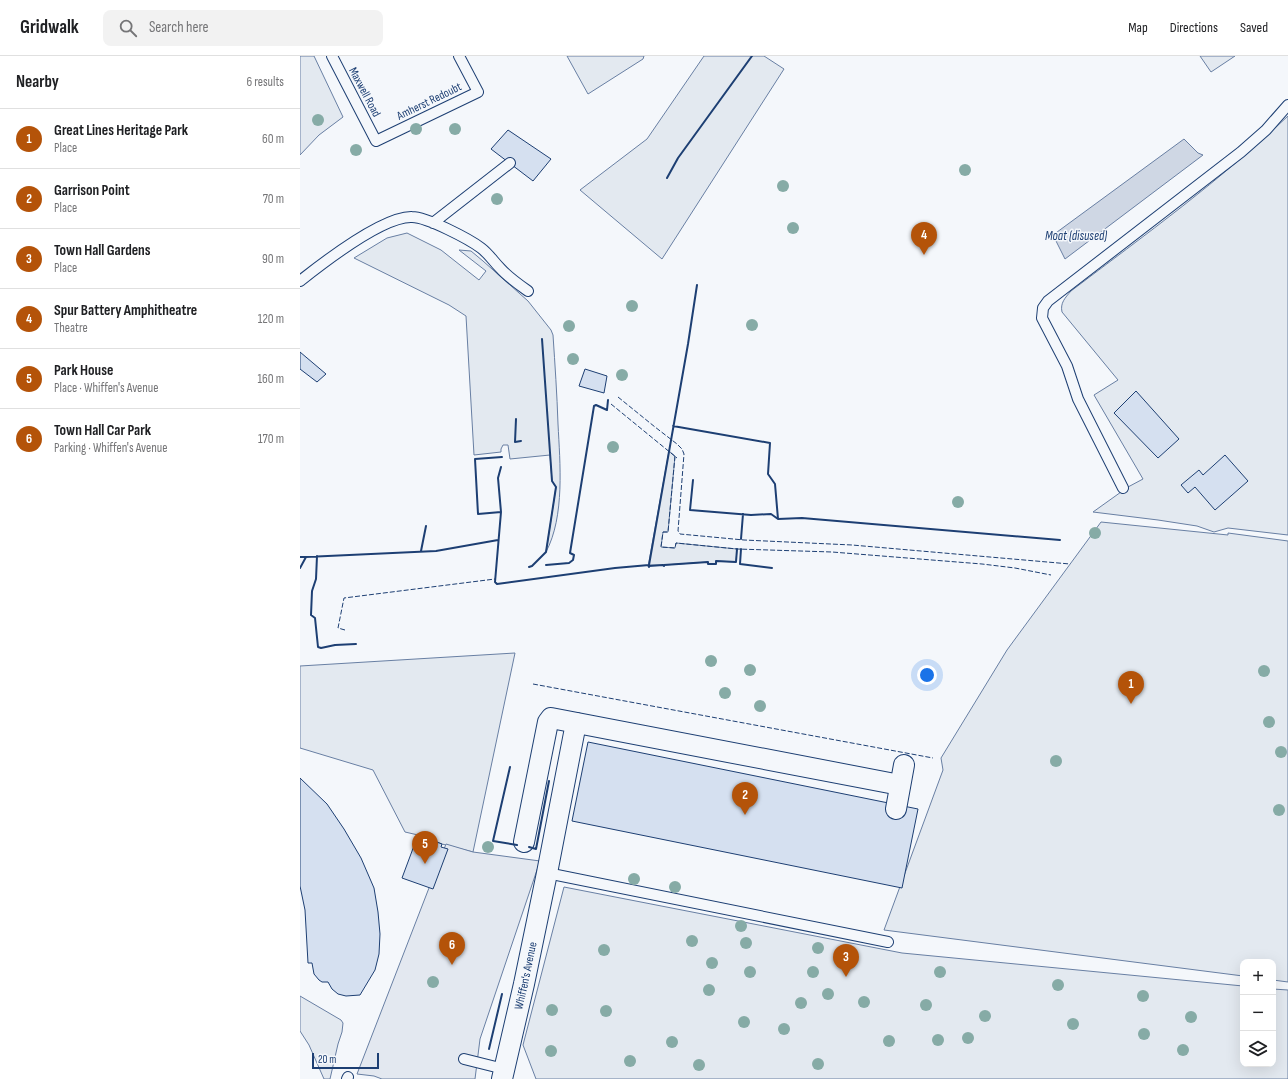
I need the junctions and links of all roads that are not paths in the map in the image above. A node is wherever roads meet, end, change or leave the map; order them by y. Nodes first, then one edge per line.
1 (332, 56) edge
2 (459, 56) edge
3 (1288, 105) edge
4 (376, 141) joint
5 (510, 163) dead end
6 (433, 223) junction
7 (300, 281) edge
8 (528, 291) dead end
9 (1123, 488) dead end
10 (576, 723) junction
11 (904, 765) dead end
12 (900, 785) junction
13 (896, 809) dead end
14 (524, 842) dead end
15 (547, 872) junction
16 (888, 942) dead end
17 (464, 1059) dead end
18 (503, 1074) edge

1 - 4 lane, Maxwell Road
2 - 4 lane, Amherst Redoubt
3 - 9 lane
5 - 6 lane
6 - 7 lane
6 - 8 lane
10 - 12 street
10 - 14 street
10 - 15 street, Whiffen's Avenue
11 - 12 street
12 - 13 street
15 - 16 lane
15 - 18 street, Whiffen's Avenue
17 - 18 lane

